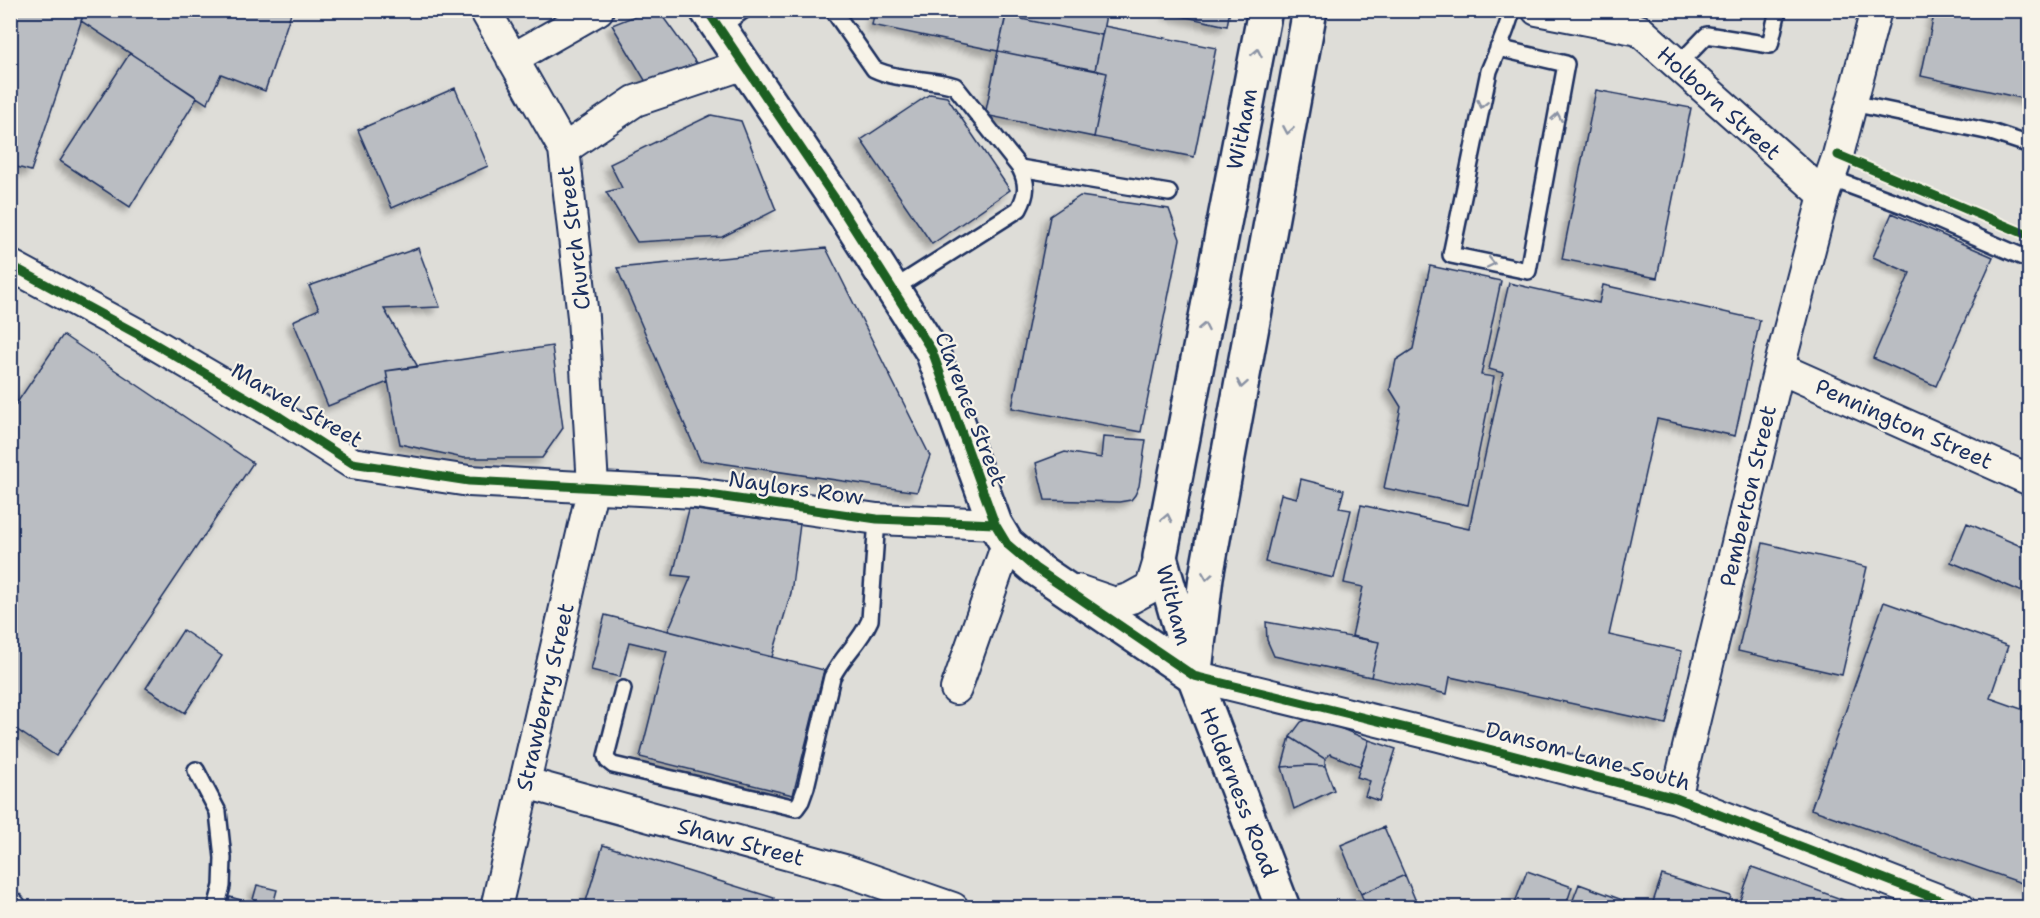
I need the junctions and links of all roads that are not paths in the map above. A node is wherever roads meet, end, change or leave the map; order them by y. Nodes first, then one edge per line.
1 (485, 10) edge
2 (598, 10) edge
3 (833, 10) edge
4 (1265, 10) edge
5 (1310, 10) edge
6 (1512, 10) edge
7 (1537, 10) edge
8 (1778, 10) edge
9 (1876, 10) edge
10 (1568, 13) edge
11 (724, 16) edge
12 (1498, 48) junction
13 (512, 59) junction
14 (745, 64) junction
15 (1677, 66) junction
16 (1852, 104) junction
17 (2030, 145) edge
18 (564, 149) junction
19 (1020, 168) junction
20 (1827, 187) junction
21 (1169, 193) dead end
22 (2030, 260) edge
23 (10, 265) edge
24 (893, 289) junction
25 (1779, 368) junction
26 (2030, 480) edge
27 (593, 486) junction
28 (877, 519) junction
29 (1001, 534) junction
30 (1160, 557) junction
31 (1057, 583) junction
32 (1194, 676) junction
33 (624, 689) dead end
34 (956, 689) dead end
35 (196, 770) dead end
36 (526, 783) junction
37 (1676, 798) junction
38 (216, 908) edge
39 (496, 908) edge
40 (953, 908) edge
41 (1283, 908) edge
42 (1960, 908) edge

1 - 13 street, Church Street
2 - 13 street
3 - 19 lane
30 -> 4 main road, Witham
5 -> 32 main road, Witham
6 - 12 lane
7 - 10 street, Holborn Street
8 - 15 lane
9 - 16 street, Pemberton Street
10 - 15 street, Holborn Street
11 - 14 main road, Clarence Street
12 -> 12 lane
13 - 18 street, Church Street
14 - 18 street
14 - 24 main road, Clarence Street
15 - 20 street, Holborn Street
16 - 17 lane
16 - 20 street, Pemberton Street
18 - 27 street, Church Street
19 - 21 lane
19 - 24 lane
20 - 22 lane
20 - 25 street, Pemberton Street
23 - 27 street, Marvel Street
24 - 29 main road, Clarence Street
25 - 26 street, Pennington Street
25 - 37 street, Pemberton Street
27 - 28 street, Naylors Row
27 - 36 street, Strawberry Street
28 - 29 street, Naylors Row
28 - 33 lane
29 - 31 main road, Clarence Street
29 - 34 street
30 - 31 street
30 - 32 main road, Witham
31 - 32 main road, Clarence Street
32 - 37 street, Dansom Lane South
32 - 41 main road, Holderness Road
35 - 38 lane
36 - 39 street, Strawberry Street
36 - 40 street, Shaw Street
37 - 42 street, Dansom Lane South

